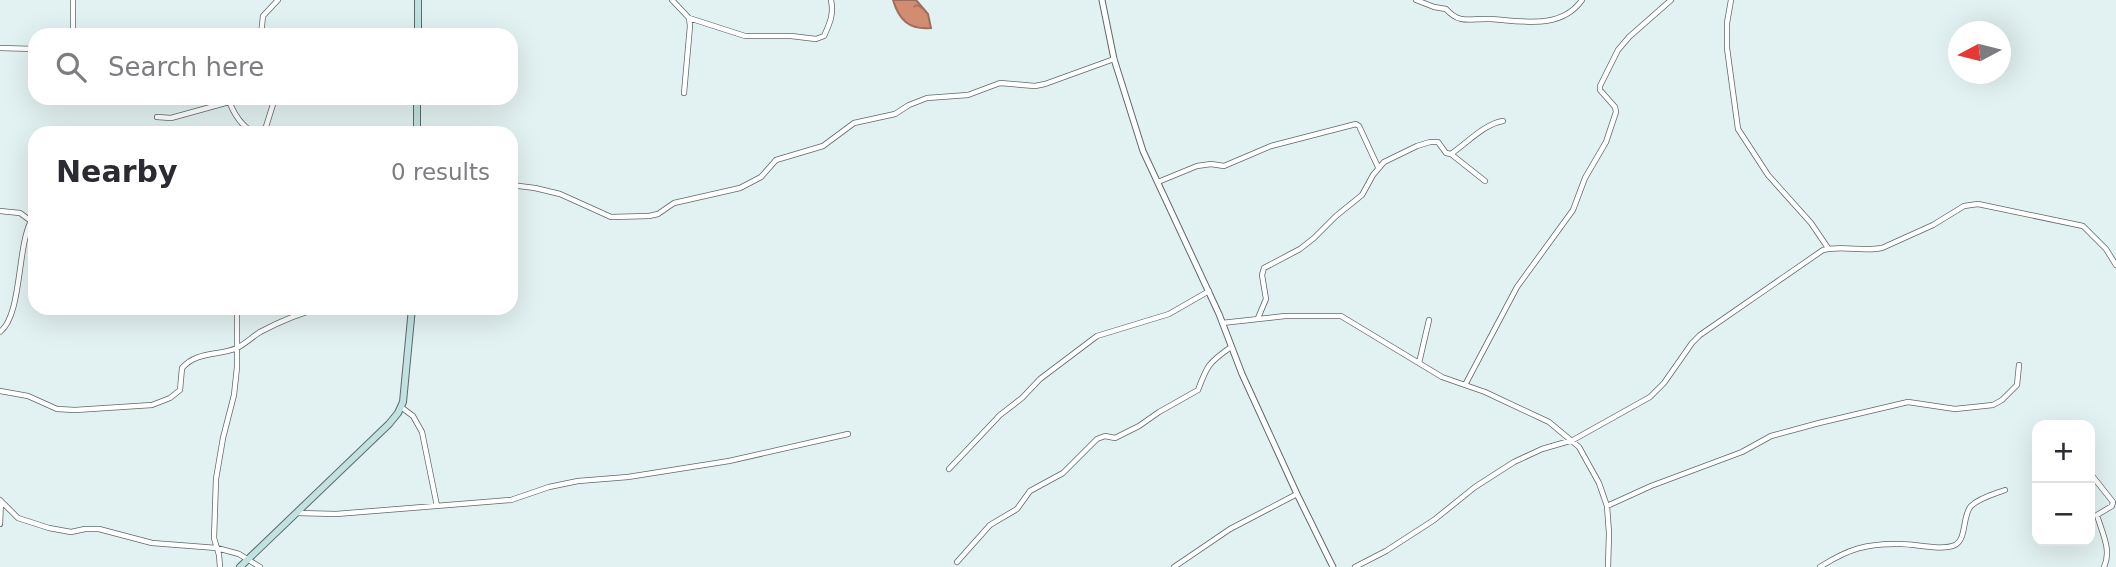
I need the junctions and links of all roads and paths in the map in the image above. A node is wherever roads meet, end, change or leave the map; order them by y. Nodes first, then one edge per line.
1 (73, 0) edge
2 (278, 0) edge
3 (418, 0) edge
4 (672, 0) edge
5 (831, 0) edge
6 (1102, 0) edge
7 (1416, 0) edge
8 (1582, 0) edge
9 (1671, 0) edge
10 (1731, 0) edge
11 (689, 18) junction
12 (73, 28) edge
13 (262, 28) edge
14 (418, 28) edge
15 (0, 48) edge
16 (28, 49) edge
17 (1114, 59) junction
18 (684, 93) dead end
19 (213, 105) edge
20 (231, 105) edge
21 (273, 105) edge
22 (417, 105) edge
23 (157, 117) dead end
24 (1503, 121) dead end
25 (242, 126) edge
26 (266, 126) edge
27 (417, 126) edge
28 (1451, 154) junction
29 (1378, 167) junction
30 (1485, 181) dead end
31 (1158, 182) junction
32 (518, 186) edge
33 (0, 211) edge
34 (28, 217) edge
35 (28, 230) edge
36 (1828, 248) junction
37 (2116, 265) edge
38 (1209, 291) junction
39 (237, 315) edge
40 (300, 315) edge
41 (411, 315) edge
42 (1257, 319) junction
43 (1429, 320) dead end
44 (1223, 323) junction
45 (0, 332) edge
46 (238, 347) junction
47 (1231, 347) junction
48 (1419, 363) junction
49 (2019, 365) dead end
50 (1465, 385) junction
51 (0, 391) edge
52 (401, 407) junction
53 (848, 434) dead end
54 (1573, 440) junction
55 (949, 469) dead end
56 (2095, 479) edge
57 (2005, 490) dead end
58 (1297, 494) junction
59 (1, 501) edge
60 (437, 506) junction
61 (1607, 506) junction
62 (297, 513) junction
63 (0, 524) edge
64 (217, 548) junction
65 (246, 560) junction
66 (957, 562) dead end
67 (219, 567) edge
68 (240, 567) edge
69 (260, 567) edge
70 (1174, 567) edge
71 (1333, 567) edge
72 (1355, 567) edge
73 (1608, 567) edge
74 (1820, 567) edge
75 (2104, 567) edge

1 - 12 street
2 - 13 street
3 - 14 main road
4 - 11 street
5 - 11 street
6 - 17 street
7 - 8 street
9 - 50 street
10 - 36 street
11 - 18 street
15 - 16 street
17 - 31 street
17 - 32 street
19 - 23 street
20 - 25 street
21 - 26 street
22 - 27 main road
24 - 28 street
28 - 29 street
28 - 30 street
29 - 31 street
29 - 42 street
31 - 38 street
33 - 34 street
35 - 45 street
36 - 37 street
36 - 54 street
38 - 44 street
38 - 55 street
39 - 46 street
40 - 46 street
41 - 52 main road
42 - 44 street
42 - 48 street
43 - 48 street
44 - 47 street
46 - 51 street
46 - 64 street
47 - 58 street
47 - 66 street
48 - 50 street
49 - 61 street
50 - 54 street
52 - 60 street
52 - 62 main road
53 - 60 street
54 - 61 street
54 - 72 street
56 - 75 street
57 - 74 street
58 - 70 street
58 - 71 street
59 - 63 street
59 - 64 street
60 - 62 street
61 - 73 street
62 - 65 main road
64 - 65 street
64 - 67 street
65 - 68 main road
65 - 69 street

